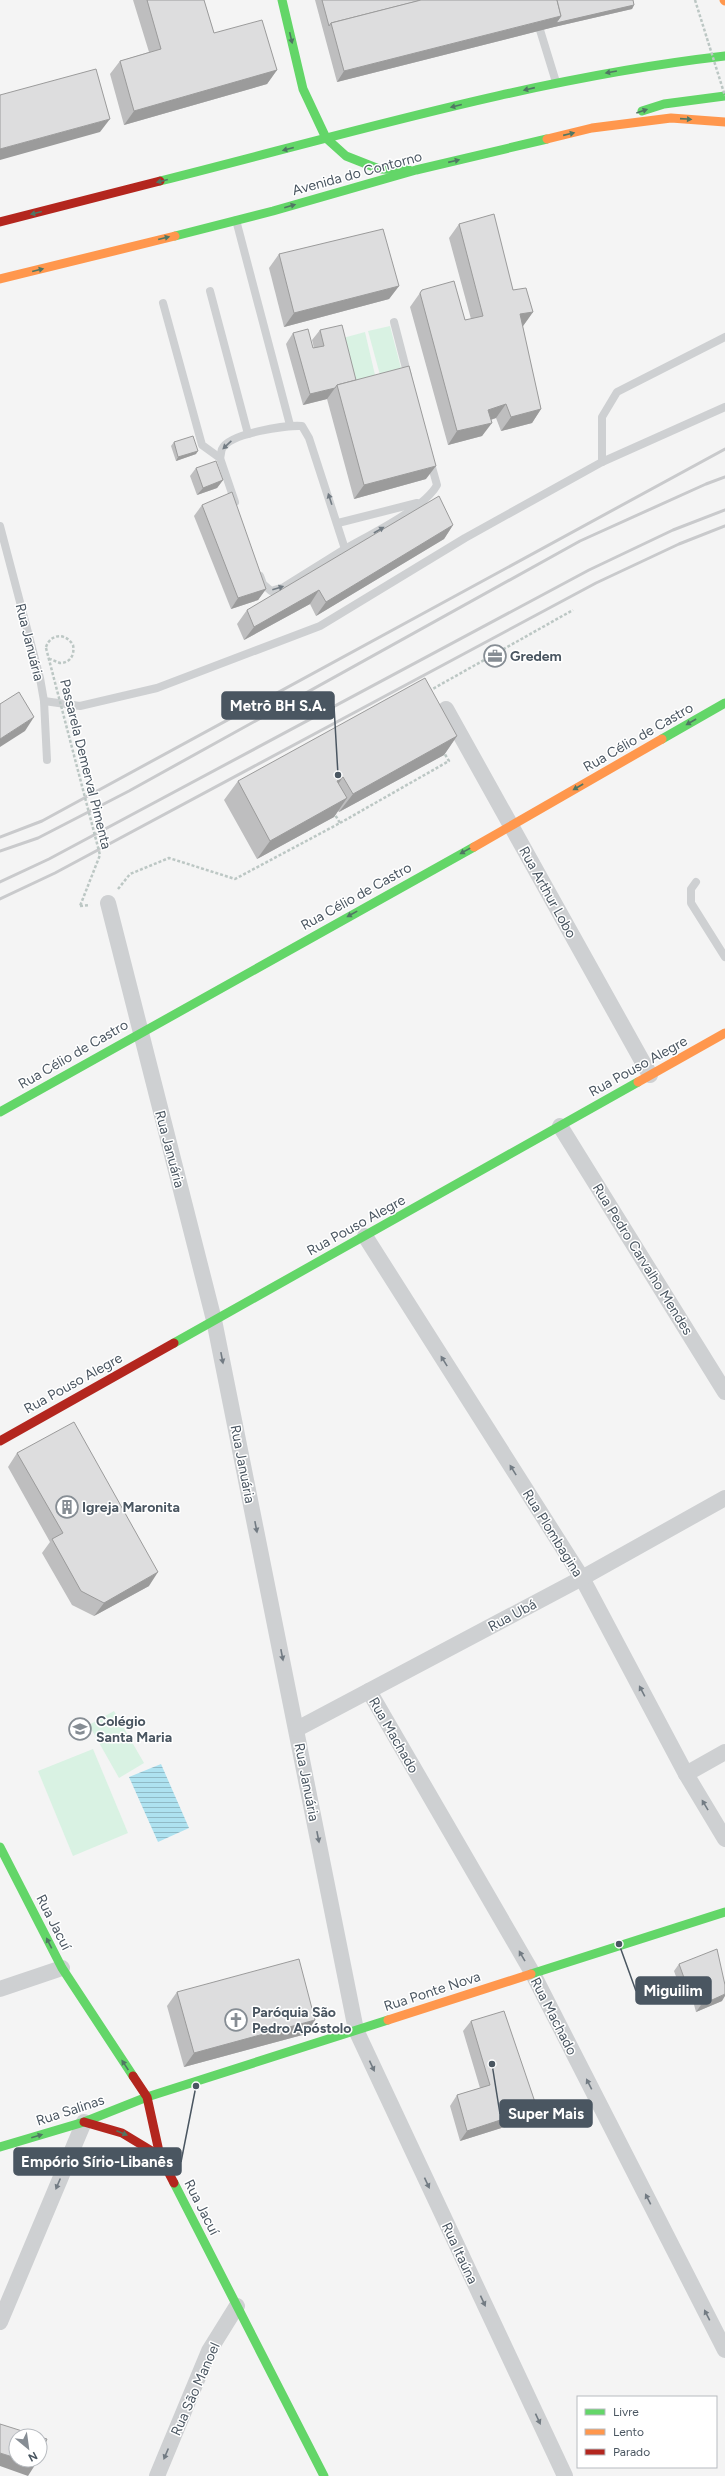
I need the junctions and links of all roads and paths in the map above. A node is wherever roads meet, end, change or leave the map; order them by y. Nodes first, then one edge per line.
1 (282, 0) edge
2 (695, 0) edge
3 (540, 30) edge
4 (725, 56) edge
5 (677, 61) junction
6 (711, 68) dead end
7 (556, 82) junction
8 (725, 96) edge
9 (725, 122) edge
10 (592, 128) junction
11 (326, 138) junction
12 (416, 170) junction
13 (236, 219) junction
14 (0, 222) edge
15 (0, 279) edge
16 (210, 291) dead end
17 (163, 303) dead end
18 (394, 322) dead end
19 (725, 337) edge
20 (410, 381) edge
21 (725, 407) edge
22 (290, 425) junction
23 (248, 434) junction
24 (427, 448) edge
25 (220, 458) junction
26 (602, 462) junction
27 (420, 502) junction
28 (238, 510) edge
29 (338, 523) junction
30 (0, 526) edge
31 (345, 550) junction
32 (258, 569) edge
33 (31, 643) junction
34 (44, 701) junction
35 (725, 703) edge
36 (446, 709) dead end
37 (47, 760) dead end
38 (331, 806) edge
39 (511, 826) junction
40 (696, 882) dead end
41 (108, 903) joint
42 (80, 906) dead end
43 (725, 957) edge
44 (139, 1032) junction
45 (725, 1033) edge
46 (650, 1075) junction
47 (0, 1112) edge
48 (560, 1126) junction
49 (365, 1236) junction
50 (214, 1320) junction
51 (725, 1392) edge
52 (0, 1441) edge
53 (725, 1498) edge
54 (582, 1578) junction
55 (369, 1691) junction
56 (297, 1729) junction
57 (725, 1752) edge
58 (686, 1774) junction
59 (725, 1839) edge
60 (2, 1856) edge
61 (725, 1912) edge
62 (62, 1968) junction
63 (533, 1974) junction
64 (0, 1989) edge
65 (356, 2030) junction
66 (147, 2097) junction
67 (84, 2122) junction
68 (0, 2147) edge
69 (160, 2156) junction
70 (237, 2306) junction
71 (0, 2322) edge
72 (725, 2350) edge
73 (157, 2476) edge
74 (324, 2476) edge
75 (565, 2476) edge

1 -> 11 street
2 - 8 path, bridge
3 - 7 lane
4 - 5 street
5 - 6 street
5 -> 7 street
7 -> 11 street
10 -> 8 street
10 -> 9 street, Avenida do Contorno
12 -> 10 street, Avenida do Contorno
11 - 12 street
11 -> 14 street
13 -> 12 street, Avenida do Contorno
15 -> 13 street, Avenida do Contorno
13 - 22 lane
16 - 23 lane
17 - 25 lane
18 - 20 lane
19 - 26 lane
21 - 26 lane
22 - 23 lane
29 -> 22 lane
23 -> 25 lane
24 - 27 lane
25 - 28 lane
26 - 34 lane
27 - 29 lane
31 -> 27 lane
29 - 31 lane
30 - 33 lane, Rua Januária
32 -> 31 lane
33 - 34 lane, Rua Januária
33 - 42 path, Passarela Demerval Pimenta, bridge
34 - 37 lane, Rua Januária
35 -> 39 street, Rua Célio de Castro
36 - 39 street, Rua Arthur Lobo
38 - 41 path
39 -> 44 street, Rua Célio de Castro
39 - 46 street, Rua Arthur Lobo
40 - 43 lane
41 - 44 street, Rua Januária
44 - 47 street, Rua Célio de Castro
44 - 50 street, Rua Januária
45 - 46 street, Rua Pouso Alegre
46 - 48 street, Rua Pouso Alegre
48 - 49 street, Rua Pouso Alegre
48 - 51 street, Rua Pedro Carvalho Mendes
49 - 50 street, Rua Pouso Alegre
54 -> 49 street, Rua Plombagina
50 - 52 street, Rua Pouso Alegre
50 -> 56 street, Rua Januária
53 - 54 street, Rua Ubá
54 - 55 street, Rua Ubá
58 -> 54 street, Rua Plombagina
55 - 56 street, Rua Ubá
63 -> 55 street, Rua Machado
56 -> 65 street, Rua Januária
57 - 58 street
59 -> 58 street, Rua Plombagina
62 -> 60 street, Rua Jacuí
61 - 63 street, Rua Ponte Nova
62 - 64 street
66 -> 62 street, Rua Jacuí
63 - 65 street, Rua Ponte Nova
72 -> 63 street, Rua Machado
65 - 66 street, Rua Ponte Nova
65 -> 75 street, Rua Itaúna
66 - 67 street, Rua Salinas
66 - 69 street, Rua Jacuí
68 -> 67 street, Rua Salinas
67 -> 69 street
67 -> 71 street
69 - 70 street, Rua Jacuí
70 -> 73 street, Rua São Manoel
70 - 74 street, Rua Jacuí

